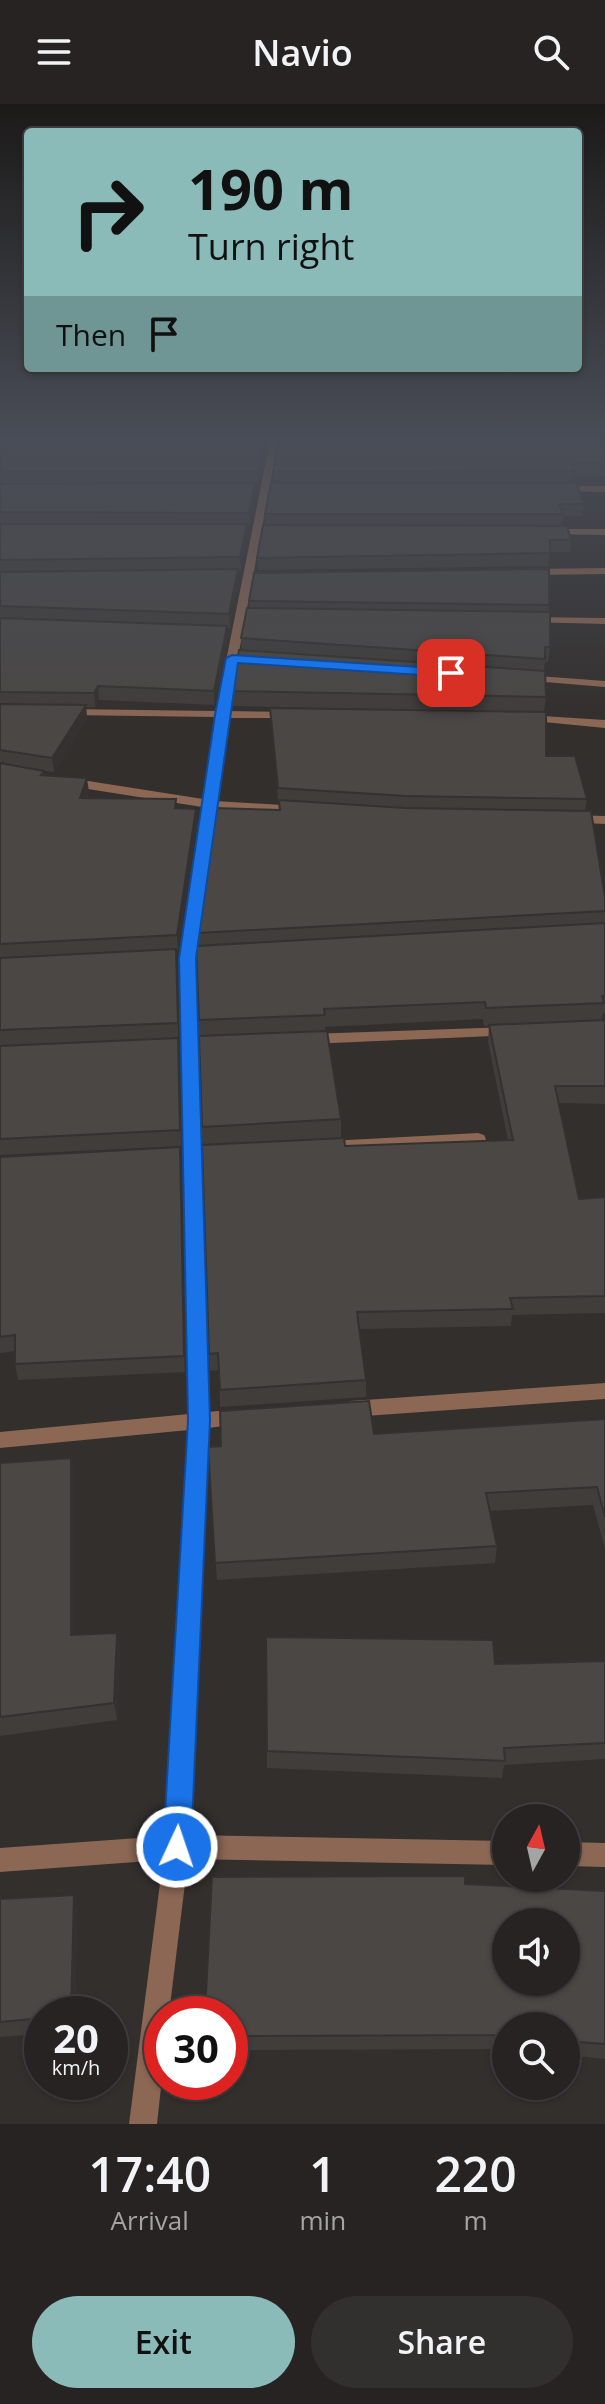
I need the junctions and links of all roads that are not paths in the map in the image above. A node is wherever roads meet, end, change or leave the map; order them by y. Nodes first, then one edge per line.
1 (257, 535) edge
2 (605, 571) edge
3 (520, 572) edge
4 (233, 577) edge
5 (248, 577) junction
6 (264, 577) edge
7 (241, 616) junction
8 (257, 617) edge
9 (513, 619) edge
10 (605, 621) edge
11 (222, 633) edge
12 (237, 634) junction
13 (232, 658) junction
14 (248, 659) edge
15 (513, 677) edge
16 (605, 684) edge
17 (47, 712) edge
18 (221, 715) junction
19 (301, 715) edge
20 (507, 718) edge
21 (605, 724) edge
22 (58, 780) edge
23 (209, 804) junction
24 (315, 811) edge
25 (559, 819) edge
26 (605, 820) edge
27 (525, 1032) edge
28 (285, 1040) edge
29 (478, 1139) edge
30 (319, 1148) edge
31 (605, 1391) edge
32 (324, 1411) edge
33 (261, 1416) edge
34 (199, 1420) junction
35 (0, 1440) edge
36 (177, 1847) junction
37 (492, 1853) edge
38 (580, 1854) edge
39 (605, 1855) edge
40 (0, 1860) edge
41 (143, 2124) edge

1 - 5 street
2 - 3 street
4 - 5 street
5 - 6 street
5 - 7 street
7 - 8 street
7 - 12 street
9 - 10 street
11 - 12 street
12 - 13 street
13 - 14 street
13 - 18 street
15 - 16 street
17 - 18 street
18 - 19 street
18 - 23 street
20 - 21 street
22 - 23 street
23 - 24 street
23 - 34 street
25 - 26 street
27 - 28 street
29 - 30 street
31 - 32 street
33 - 34 street
34 - 35 street
34 - 36 street
36 - 37 street
36 - 40 street
36 - 41 street
38 - 39 street

